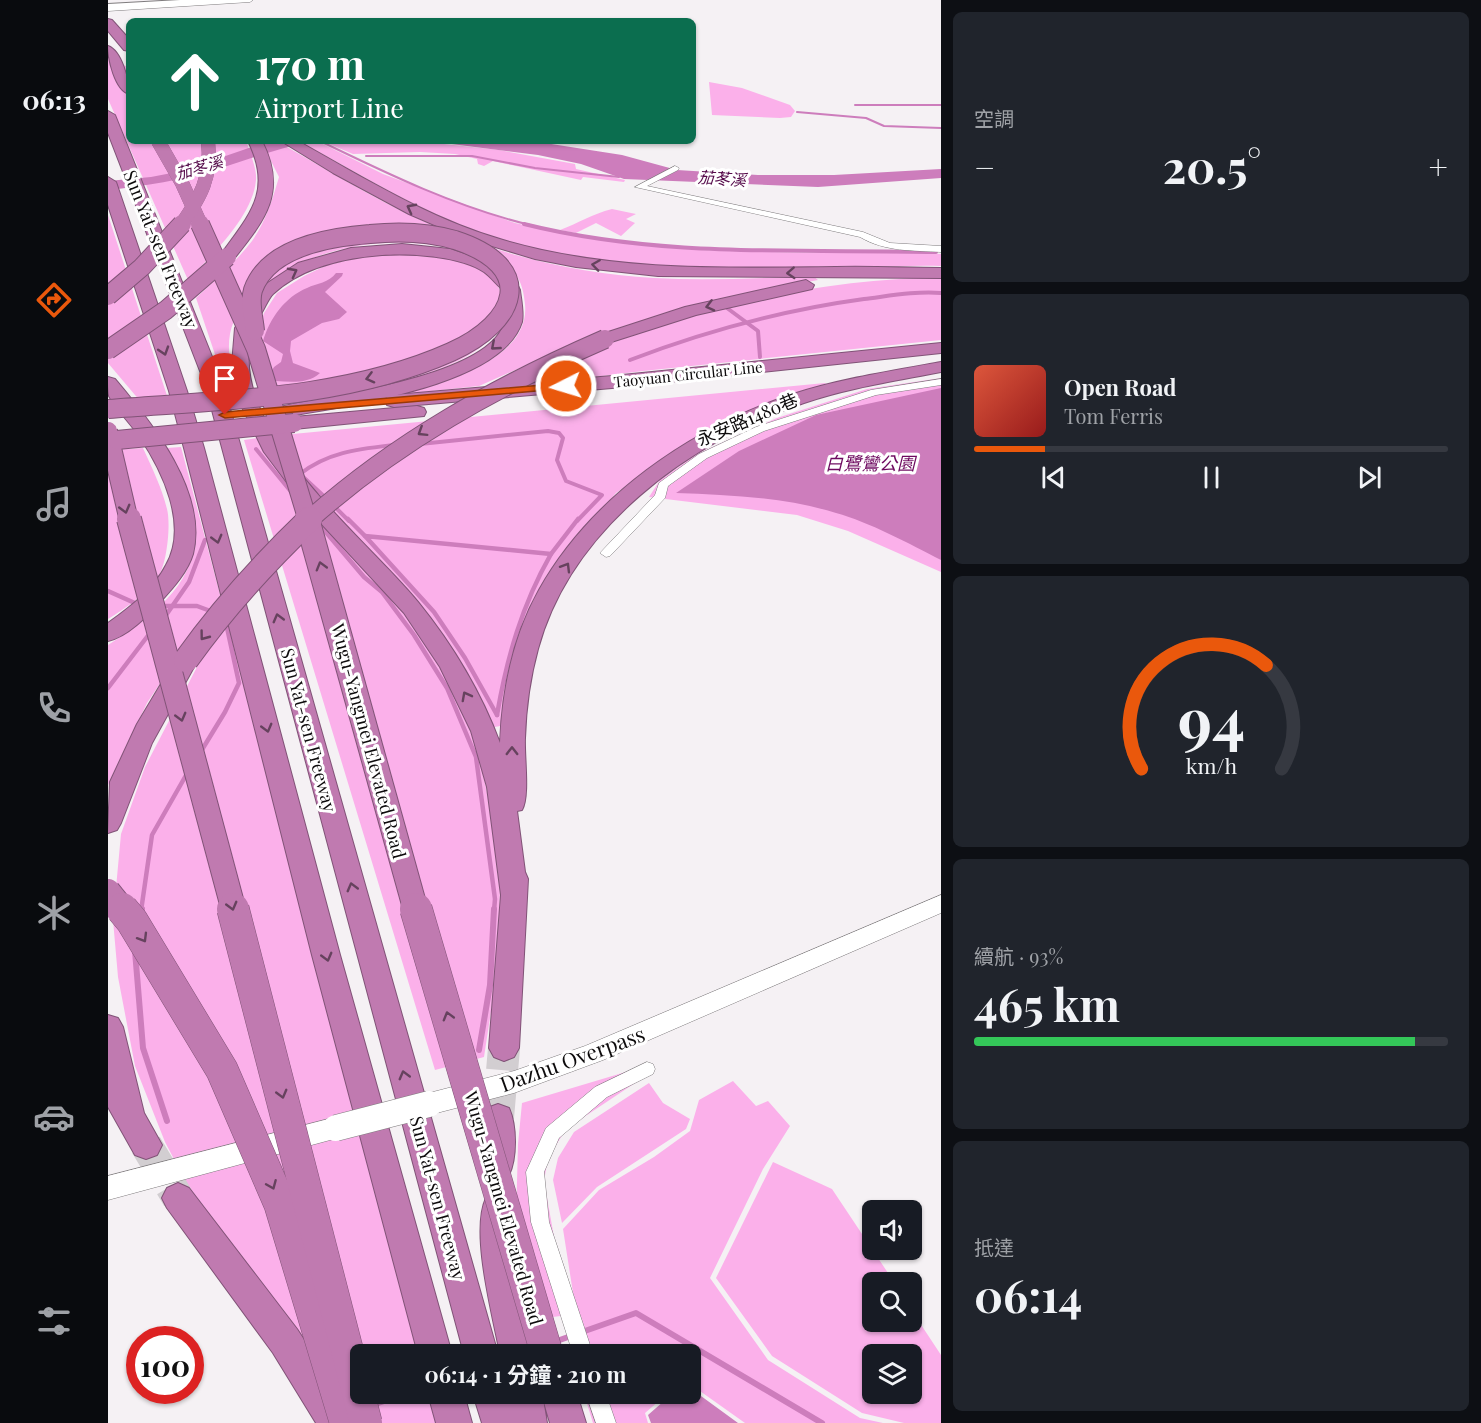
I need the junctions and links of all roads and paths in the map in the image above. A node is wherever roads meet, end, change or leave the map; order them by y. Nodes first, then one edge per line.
1 (198, 0) edge
2 (230, 0) edge
3 (250, 0) edge
4 (108, 6) edge
5 (108, 24) edge
6 (126, 43) edge
7 (108, 50) edge
8 (126, 60) edge
9 (126, 84) edge
10 (108, 115) edge
11 (160, 144) edge
12 (209, 144) edge
13 (256, 144) edge
14 (293, 144) edge
15 (675, 168) dead end
16 (110, 189) edge
17 (941, 249) edge
18 (937, 273) edge
19 (108, 296) edge
20 (256, 348) junction
21 (941, 348) edge
22 (108, 350) edge
23 (941, 361) edge
24 (941, 367) edge
25 (941, 382) edge
26 (108, 383) edge
27 (292, 417) junction
28 (110, 428) edge
29 (606, 553) dead end
30 (108, 634) edge
31 (108, 823) edge
32 (108, 891) edge
33 (514, 894) junction
34 (941, 904) edge
35 (108, 1027) edge
36 (504, 1048) tunnel mouth
37 (647, 1069) dead end
38 (108, 1078) edge
39 (129, 1116) junction
40 (498, 1118) tunnel mouth
41 (146, 1145) tunnel mouth
42 (108, 1188) edge
43 (178, 1198) tunnel mouth
44 (579, 1341) edge
45 (432, 1344) edge
46 (478, 1344) edge
47 (515, 1344) edge
48 (544, 1344) edge
49 (449, 1404) edge
50 (494, 1404) edge
51 (526, 1404) edge
52 (562, 1404) edge
53 (599, 1404) edge
54 (337, 1423) edge
55 (346, 1423) edge
56 (366, 1423) edge
57 (454, 1423) edge
58 (500, 1423) edge
59 (529, 1423) edge
60 (568, 1423) edge
61 (606, 1423) edge

1 - 4 street
2 - 4 street
3 - 4 street
5 - 6 highway
7 - 8 highway
7 - 9 highway
46 -> 10 highway, Sun Yat-sen Freeway
11 - 20 highway, Wugu-Yangmei Elevated Road, bridge
12 - 19 highway, bridge
13 - 22 highway, bridge
18 -> 14 highway
15 - 17 street
16 -> 45 highway, Sun Yat-sen Freeway
18 -> 31 highway, bridge
20 -> 28 highway, bridge
48 -> 20 highway, Wugu-Yangmei Elevated Road, bridge
21 - 27 highway, Taoyuan Circular Line
23 - 27 highway, Taoyuan Circular Line
33 -> 24 highway
25 - 29 street, 永安路1480巷
26 - 30 highway
27 - 28 highway, bridge
33 -> 27 highway
28 -> 56 highway, bridge
32 -> 55 highway, bridge
33 - 36 highway
34 - 42 main road, Dazhu Overpass, bridge
35 - 39 highway
37 - 44 street
38 - 39 highway
39 - 41 highway
40 - 47 highway
43 - 54 highway
49 - 57 highway
50 - 58 highway
51 - 59 highway
52 - 60 highway
53 - 61 street

